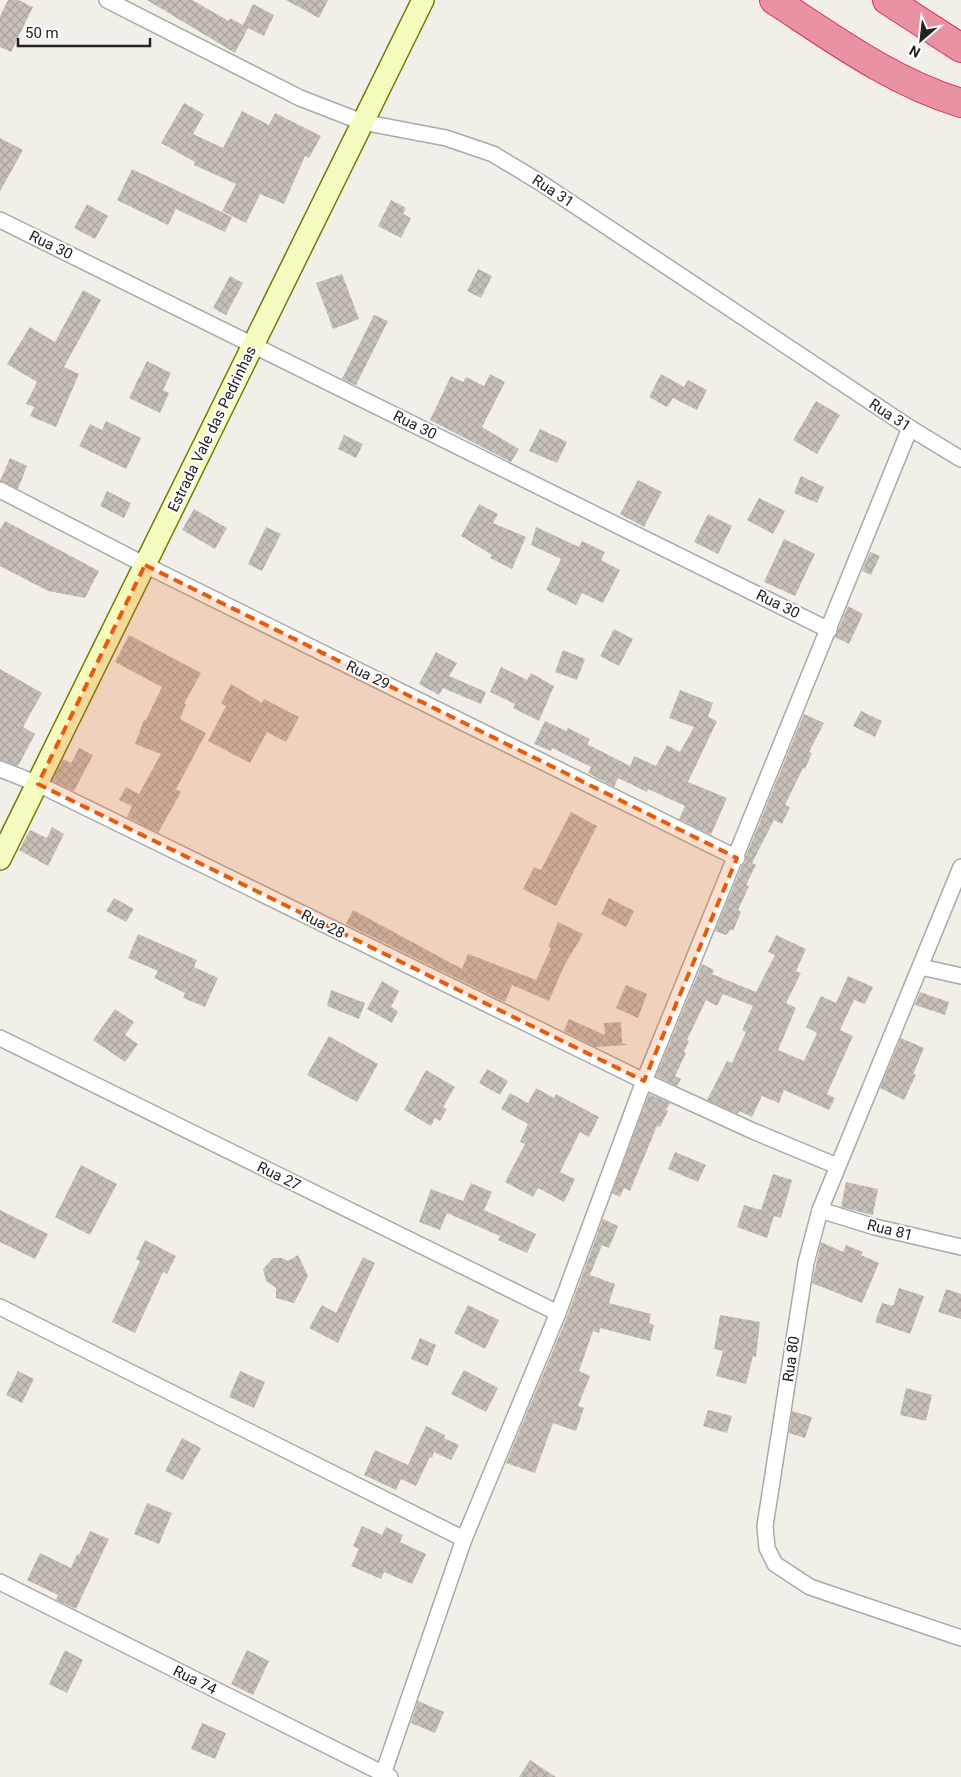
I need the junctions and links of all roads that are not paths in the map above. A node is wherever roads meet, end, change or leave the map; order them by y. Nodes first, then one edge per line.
1 (107, 0) edge
2 (423, 0) edge
3 (774, 0) edge
4 (887, 0) edge
5 (961, 48) edge
6 (961, 102) edge
7 (362, 122) junction
8 (0, 220) edge
9 (253, 345) junction
10 (910, 428) junction
11 (961, 459) edge
12 (0, 490) edge
13 (146, 565) junction
14 (829, 630) junction
15 (0, 769) edge
16 (38, 784) junction
17 (736, 858) junction
18 (0, 859) edge
19 (961, 867) edge
20 (922, 967) junction
21 (961, 976) edge
22 (0, 1038) edge
23 (644, 1081) junction
24 (837, 1166) junction
25 (820, 1210) junction
26 (961, 1247) edge
27 (0, 1307) edge
28 (558, 1313) junction
29 (464, 1539) junction
30 (0, 1582) edge
31 (961, 1638) edge
32 (387, 1775) edge

1 - 7 street, Rua 31
2 - 7 main road, Estrada Vale das Pedrinhas
3 - 6 highway
4 - 5 highway
7 - 9 main road, Estrada Vale das Pedrinhas
7 - 10 street, Rua 31
8 - 9 street, Rua 30
9 - 13 main road, Estrada Vale das Pedrinhas
9 - 14 street, Rua 30
10 - 11 street, Rua 31
10 - 14 street
12 - 13 street, Rua 29
13 - 16 main road, Estrada Vale das Pedrinhas
13 - 17 street, Rua 29
14 - 17 street
15 - 16 street, Rua 28
16 - 18 main road, Estrada Vale das Pedrinhas
16 - 23 street, Rua 28
17 - 23 street
19 - 20 street, Rua 80
20 - 21 street
20 - 24 street, Rua 80
22 - 28 street, Rua 27
23 - 24 street
23 - 28 street
24 - 25 street, Rua 80
25 - 26 street, Rua 81
25 - 31 street, Rua 80
27 - 29 street
28 - 29 street
29 - 32 street
30 - 32 street, Rua 74

